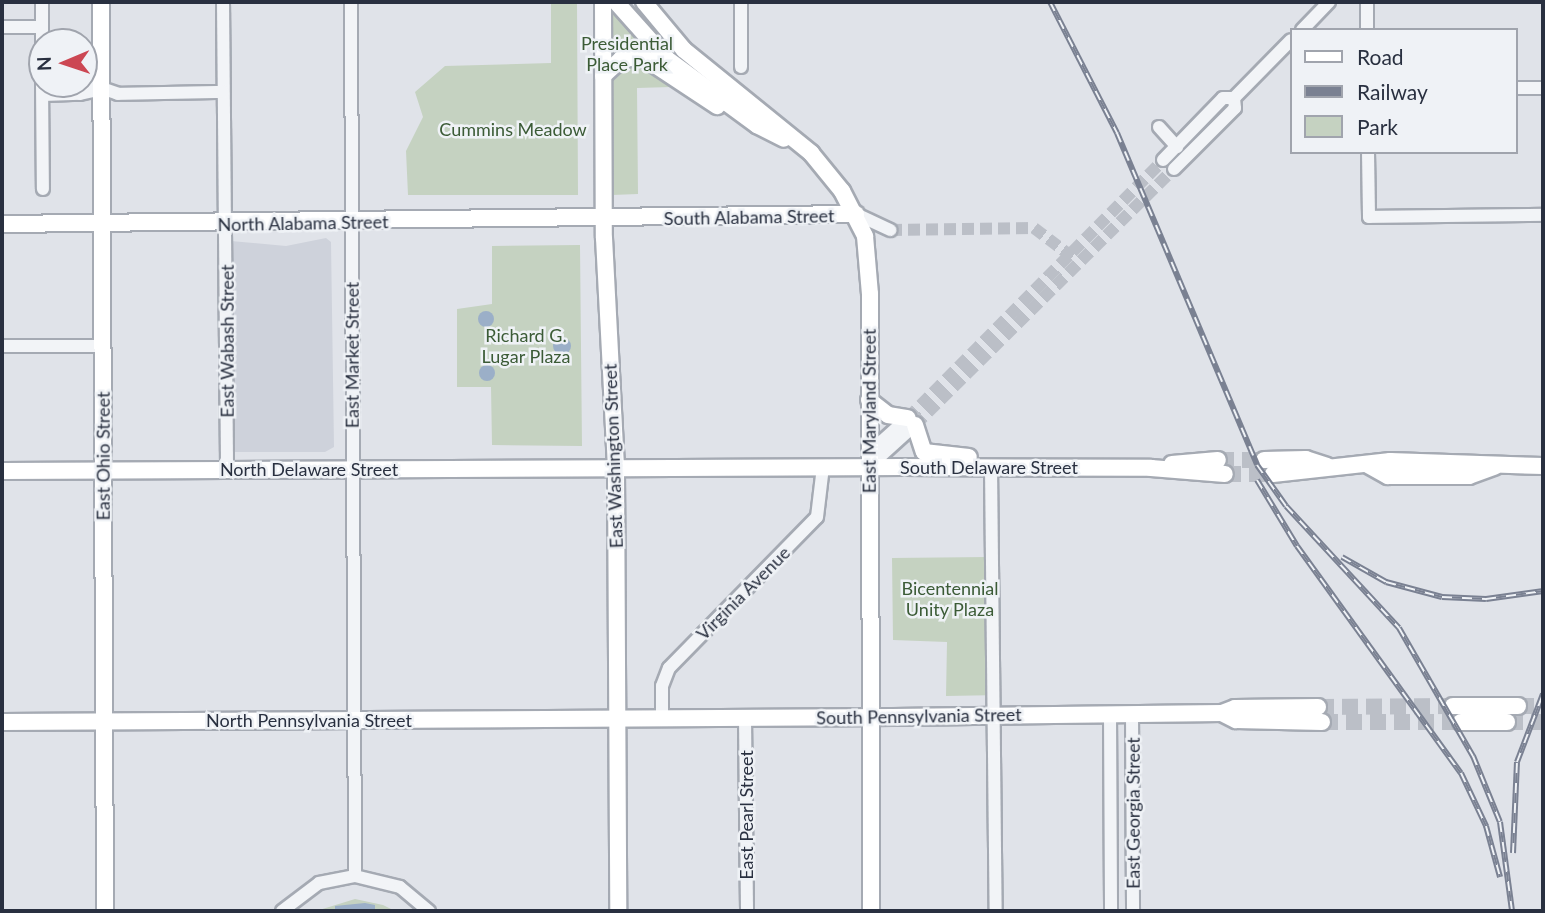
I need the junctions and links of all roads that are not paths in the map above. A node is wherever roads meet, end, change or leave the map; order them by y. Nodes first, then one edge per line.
1 (42, 2) edge
2 (101, 2) edge
3 (223, 2) edge
4 (351, 2) edge
5 (603, 2) edge
6 (616, 2) edge
7 (644, 2) edge
8 (741, 2) edge
9 (1329, 2) edge
10 (1367, 2) edge
11 (2, 27) edge
12 (42, 27) joint
13 (1303, 28) edge
14 (1367, 28) edge
15 (1290, 41) edge
16 (741, 67) dead end
17 (603, 76) junction
18 (98, 88) edge
19 (1517, 88) edge
20 (1543, 88) edge
21 (101, 89) junction
22 (98, 90) edge
23 (223, 92) junction
24 (42, 98) edge
25 (1234, 98) junction
26 (757, 125) junction
27 (1159, 127) dead end
28 (1177, 147) junction
29 (811, 153) junction
30 (1368, 154) edge
31 (1163, 160) tunnel mouth
32 (1174, 169) tunnel mouth
33 (43, 189) dead end
34 (856, 214) junction
35 (1543, 215) edge
36 (604, 220) junction
37 (352, 223) junction
38 (2, 224) edge
39 (101, 224) junction
40 (227, 224) junction
41 (890, 230) tunnel mouth
42 (2, 346) edge
43 (102, 346) junction
44 (869, 400) junction
45 (911, 422) junction
46 (1543, 466) edge
47 (822, 467) junction
48 (869, 467) junction
49 (999, 467) junction
50 (1037, 467) junction
51 (1222, 467) tunnel mouth
52 (1268, 467) tunnel mouth
53 (353, 469) junction
54 (103, 470) junction
55 (227, 470) junction
56 (616, 470) junction
57 (2, 471) edge
58 (1453, 706) tunnel mouth
59 (1518, 706) tunnel mouth
60 (1110, 714) junction
61 (1132, 714) junction
62 (1320, 714) tunnel mouth
63 (994, 716) junction
64 (870, 717) junction
65 (745, 718) junction
66 (617, 719) junction
67 (662, 719) junction
68 (355, 720) junction
69 (104, 721) junction
70 (2, 722) edge
71 (1461, 722) tunnel mouth
72 (1507, 722) tunnel mouth
73 (355, 876) junction
74 (105, 911) edge
75 (282, 911) edge
76 (429, 911) edge
77 (618, 911) edge
78 (747, 911) edge
79 (872, 911) edge
80 (996, 911) edge
81 (1111, 911) edge
82 (1133, 911) edge

1 - 12 street
2 - 21 main road, East Ohio Street
3 - 23 street, East Wabash Street
4 - 37 street, East Market Street
5 - 17 main road, East Washington Street
6 - 26 main road
7 - 29 main road, East Maryland Street
8 - 16 street
9 - 13 street
10 - 14 street
11 - 12 street
15 - 25 street
17 - 26 main road
17 - 36 main road, East Washington Street
18 - 21 street
19 - 20 street
21 - 22 street
21 - 23 street
21 - 39 main road, East Ohio Street
23 - 40 street, East Wabash Street
24 - 33 street
25 - 28 street
25 - 32 street
26 - 29 main road
27 - 28 street
28 - 31 street
29 - 34 main road, East Maryland Street
30 - 35 street
34 - 36 main road, South Alabama Street
34 - 41 street, South Alabama Street
34 - 44 main road, East Maryland Street
36 - 37 main road, North Alabama Street
36 - 56 main road, East Washington Street
37 - 40 main road, North Alabama Street
37 - 53 street, East Market Street
38 - 39 main road, North Alabama Street
39 - 40 main road, North Alabama Street
39 - 43 main road, East Ohio Street
40 - 55 street, East Wabash Street
42 - 43 street
43 - 54 main road, East Ohio Street
44 - 45 main road
44 - 48 main road, East Maryland Street
45 - 48 street
45 - 50 main road
46 - 52 main road
47 - 48 main road, South Delaware Street
47 - 56 main road, South Delaware Street
47 - 67 street, Virginia Avenue
48 - 49 main road, South Delaware Street
48 - 64 main road, East Maryland Street
49 - 50 main road, South Delaware Street
49 - 63 street
50 - 51 main road, South Delaware Street
53 - 55 main road, North Delaware Street
53 - 56 main road, North Delaware Street
53 - 68 street, East Market Street
54 - 55 main road, North Delaware Street
54 - 57 main road, North Delaware Street
54 - 69 main road, East Ohio Street
56 - 66 main road, East Washington Street
58 - 59 main road
60 - 61 main road, South Pennsylvania Street
60 - 63 main road, South Pennsylvania Street
60 - 81 street, East Georgia Street
61 - 62 main road, South Pennsylvania Street
61 - 82 street, East Georgia Street
63 - 64 main road, South Pennsylvania Street
63 - 80 street
64 - 65 main road, South Pennsylvania Street
64 - 79 main road, East Maryland Street
65 - 67 main road, South Pennsylvania Street
65 - 78 street, East Pearl Street
66 - 67 main road, South Pennsylvania Street
66 - 68 main road, North Pennsylvania Street
66 - 77 main road, East Washington Street
68 - 69 main road, North Pennsylvania Street
68 - 73 street, East Market Street
69 - 70 main road, North Pennsylvania Street
69 - 74 main road, East Ohio Street
71 - 72 main road
73 - 75 street
73 - 76 street

